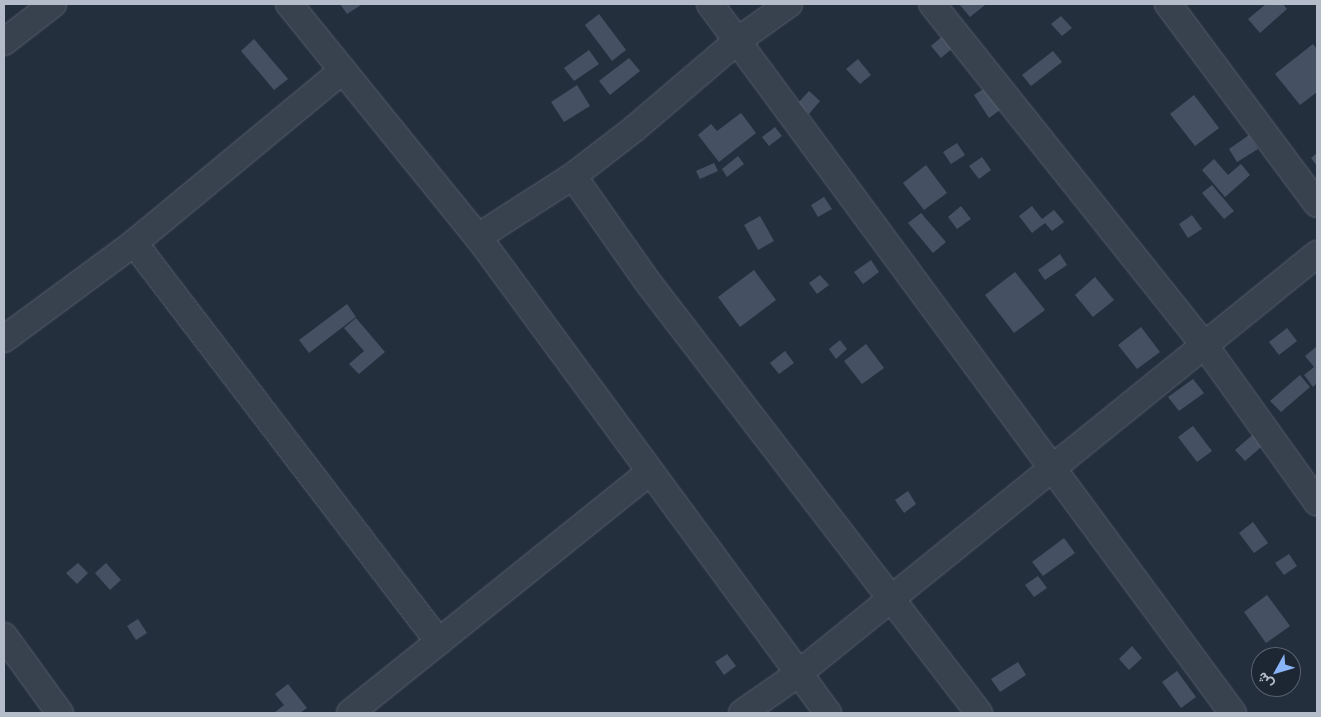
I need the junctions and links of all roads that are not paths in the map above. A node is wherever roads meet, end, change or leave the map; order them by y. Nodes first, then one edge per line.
1 (53, 4) edge
2 (289, 4) edge
3 (710, 4) edge
4 (789, 4) edge
5 (932, 4) edge
6 (1168, 4) edge
7 (4, 42) edge
8 (737, 42) junction
9 (343, 70) junction
10 (573, 176) junction
11 (1317, 204) edge
12 (478, 236) junction
13 (134, 243) junction
14 (1317, 254) edge
15 (4, 339) edge
16 (1203, 343) junction
17 (1052, 469) junction
18 (650, 472) junction
19 (1317, 502) edge
20 (890, 597) junction
21 (4, 636) edge
22 (439, 642) junction
23 (798, 674) junction
24 (60, 713) edge
25 (350, 713) edge
26 (742, 713) edge
27 (828, 713) edge
28 (978, 713) edge
29 (1232, 713) edge

1 - 7 street
2 - 9 street
3 - 8 street
4 - 8 street
5 - 16 street
6 - 11 street
8 - 10 street
8 - 17 street
9 - 12 street
9 - 13 street
10 - 12 street
10 - 20 street
12 - 18 street
13 - 15 street
13 - 22 street
14 - 16 street
16 - 17 street
16 - 19 street
17 - 20 street
17 - 29 street
18 - 22 street
18 - 23 street
20 - 23 street
20 - 28 street
21 - 24 street
22 - 25 street
23 - 26 street
23 - 27 street

